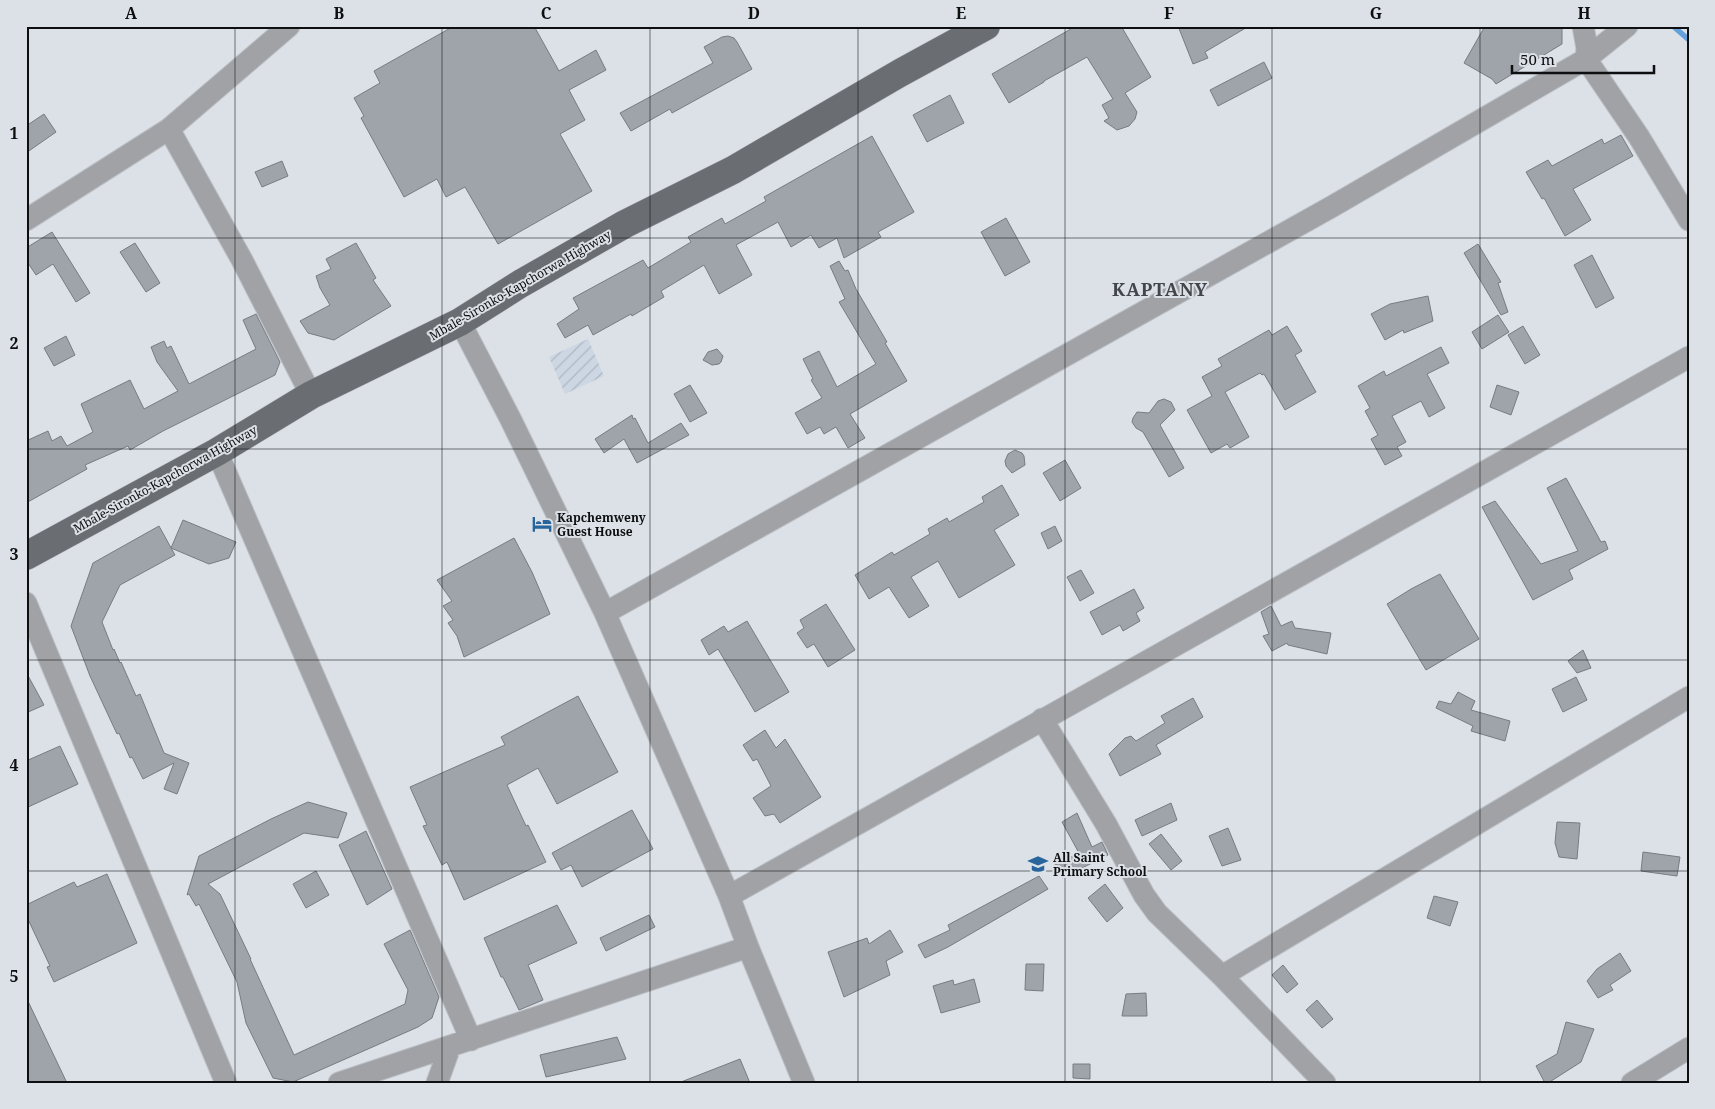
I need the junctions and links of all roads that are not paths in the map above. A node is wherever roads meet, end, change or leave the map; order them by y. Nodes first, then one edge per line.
1 (289, 26) edge
2 (986, 26) edge
3 (1583, 26) edge
4 (1627, 26) edge
5 (1586, 59) junction
6 (169, 129) junction
7 (26, 220) edge
8 (1689, 220) edge
9 (460, 322) junction
10 (1689, 357) edge
11 (311, 395) junction
12 (217, 452) junction
13 (26, 556) edge
14 (26, 603) edge
15 (605, 613) junction
16 (1689, 697) edge
17 (1042, 719) junction
18 (729, 896) junction
19 (748, 947) junction
20 (1222, 976) junction
21 (471, 1040) junction
22 (450, 1047) junction
23 (1689, 1048) edge
24 (226, 1083) edge
25 (339, 1083) edge
26 (437, 1083) edge
27 (804, 1083) edge
28 (1325, 1083) edge
29 (1632, 1083) edge

1 - 6 street
2 - 9 main road, Mbale-Sironko-Kapchorwa Highway
3 - 5 street
4 - 5 street
5 - 8 street
5 - 15 street
6 - 7 street
6 - 11 street
9 - 11 main road, Mbale-Sironko-Kapchorwa Highway
9 - 15 street
10 - 17 street
11 - 12 main road, Mbale-Sironko-Kapchorwa Highway
12 - 13 main road, Mbale-Sironko-Kapchorwa Highway
12 - 21 street
14 - 24 street
15 - 18 street
16 - 20 street
17 - 18 street
17 - 20 street
18 - 19 street
19 - 21 street
19 - 27 street
20 - 28 street
21 - 22 street
22 - 25 street
22 - 26 street
23 - 29 street

